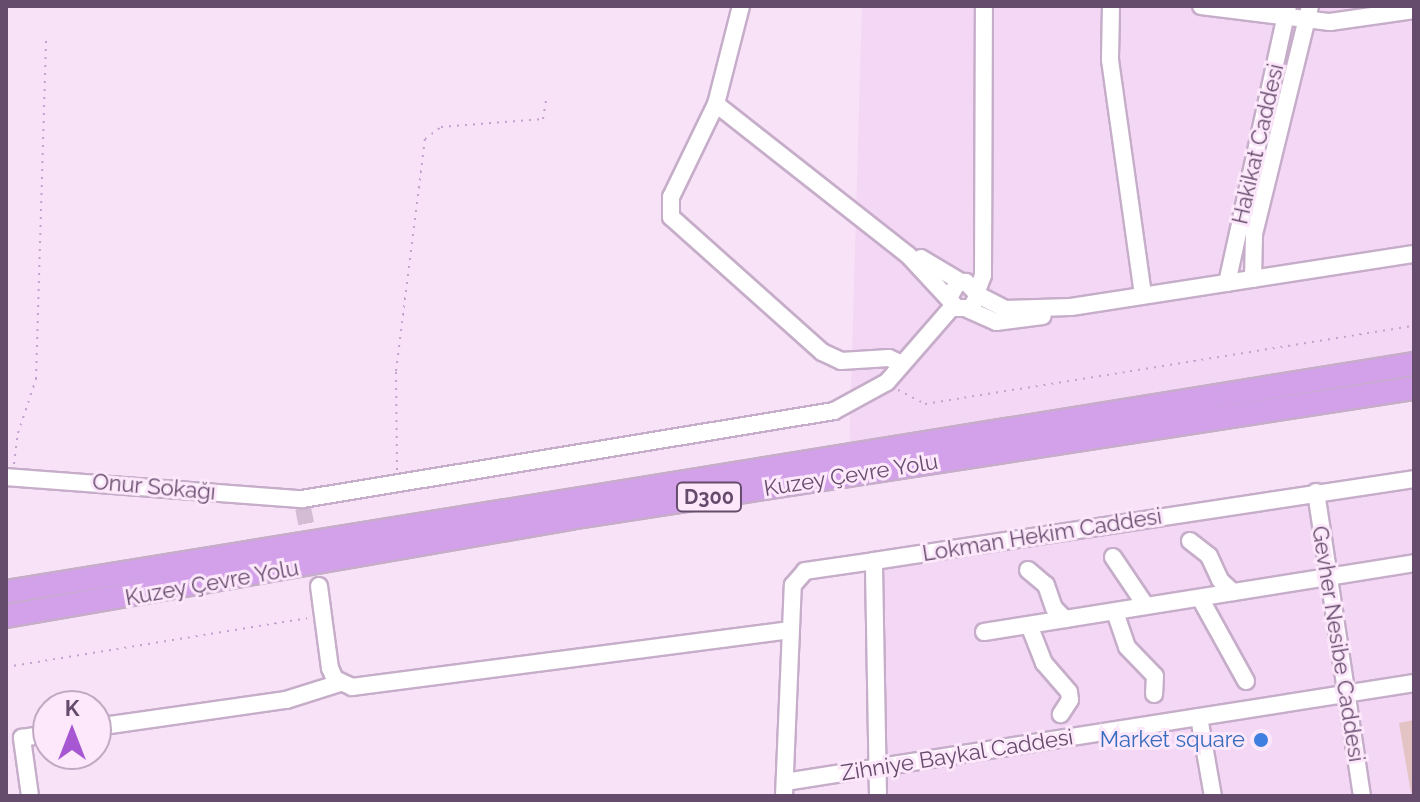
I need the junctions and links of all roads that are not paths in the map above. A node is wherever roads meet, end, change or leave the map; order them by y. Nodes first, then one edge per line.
1 (741, 6) edge
2 (984, 6) edge
3 (1111, 6) edge
4 (1201, 6) edge
5 (1414, 10) edge
6 (1287, 11) edge
7 (1309, 12) edge
8 (716, 104) junction
9 (1414, 254) edge
10 (908, 255) junction
11 (1253, 279) junction
12 (1227, 283) junction
13 (970, 288) junction
14 (1143, 295) junction
15 (957, 303) junction
16 (1071, 307) junction
17 (902, 364) junction
18 (1414, 364) edge
19 (1414, 388) edge
20 (11, 477) edge
21 (1414, 479) edge
22 (1316, 492) junction
23 (1190, 541) dead end
24 (1113, 557) dead end
25 (874, 561) junction
26 (1414, 563) edge
27 (1028, 570) dead end
28 (1325, 578) junction
29 (319, 586) tunnel mouth
30 (6, 592) edge
31 (1233, 592) junction
32 (1200, 598) junction
33 (1146, 606) junction
34 (1115, 612) junction
35 (6, 616) edge
36 (1065, 619) junction
37 (1029, 625) junction
38 (790, 630) junction
39 (984, 632) dead end
40 (1246, 681) dead end
41 (340, 683) junction
42 (1414, 683) edge
43 (1154, 694) dead end
44 (1346, 694) junction
45 (1061, 714) dead end
46 (1199, 717) junction
47 (112, 725) edge
48 (32, 736) edge
49 (878, 768) junction
50 (785, 789) edge
51 (30, 796) edge
52 (878, 796) edge
53 (1213, 796) edge
54 (1362, 796) edge

1 - 8 street
2 - 13 street
3 - 14 street
4 - 6 street
5 - 7 street
6 - 7 street
6 - 12 street, Hakikat Caddesi
7 - 11 street, Hakikat Caddesi
8 - 10 street
8 - 17 street
9 - 11 street
10 - 13 street
10 - 15 street
11 - 12 street
12 - 14 street
13 - 15 street
13 - 15 street
13 - 16 street
14 - 16 street
15 - 16 street
15 - 17 street
17 - 20 street, Onur Sokağı
18 - 30 highway, Kuzey Çevre Yolu / D300
19 - 35 highway, Kuzey Çevre Yolu / D300
21 - 22 street, Lokman Hekim Caddesi
22 - 25 street, Lokman Hekim Caddesi
22 - 28 street, Gevher Nesibe Caddesi
23 - 31 street
24 - 33 street
25 - 38 street, Lokman Hekim Caddesi
25 - 49 street
26 - 28 street
27 - 36 street
28 - 31 street
28 - 44 street, Gevher Nesibe Caddesi
29 - 41 street
31 - 32 street
32 - 33 street
32 - 40 street
33 - 34 street
34 - 36 street
34 - 43 street
36 - 37 street
37 - 39 street
37 - 45 street
38 - 41 street
38 - 50 street
41 - 47 street
42 - 44 street, Zihniye Baykal Caddesi
44 - 46 street, Zihniye Baykal Caddesi
44 - 54 street, Gevher Nesibe Caddesi
46 - 49 street, Zihniye Baykal Caddesi
46 - 53 street
48 - 51 street
49 - 50 street, Zihniye Baykal Caddesi
49 - 52 street

